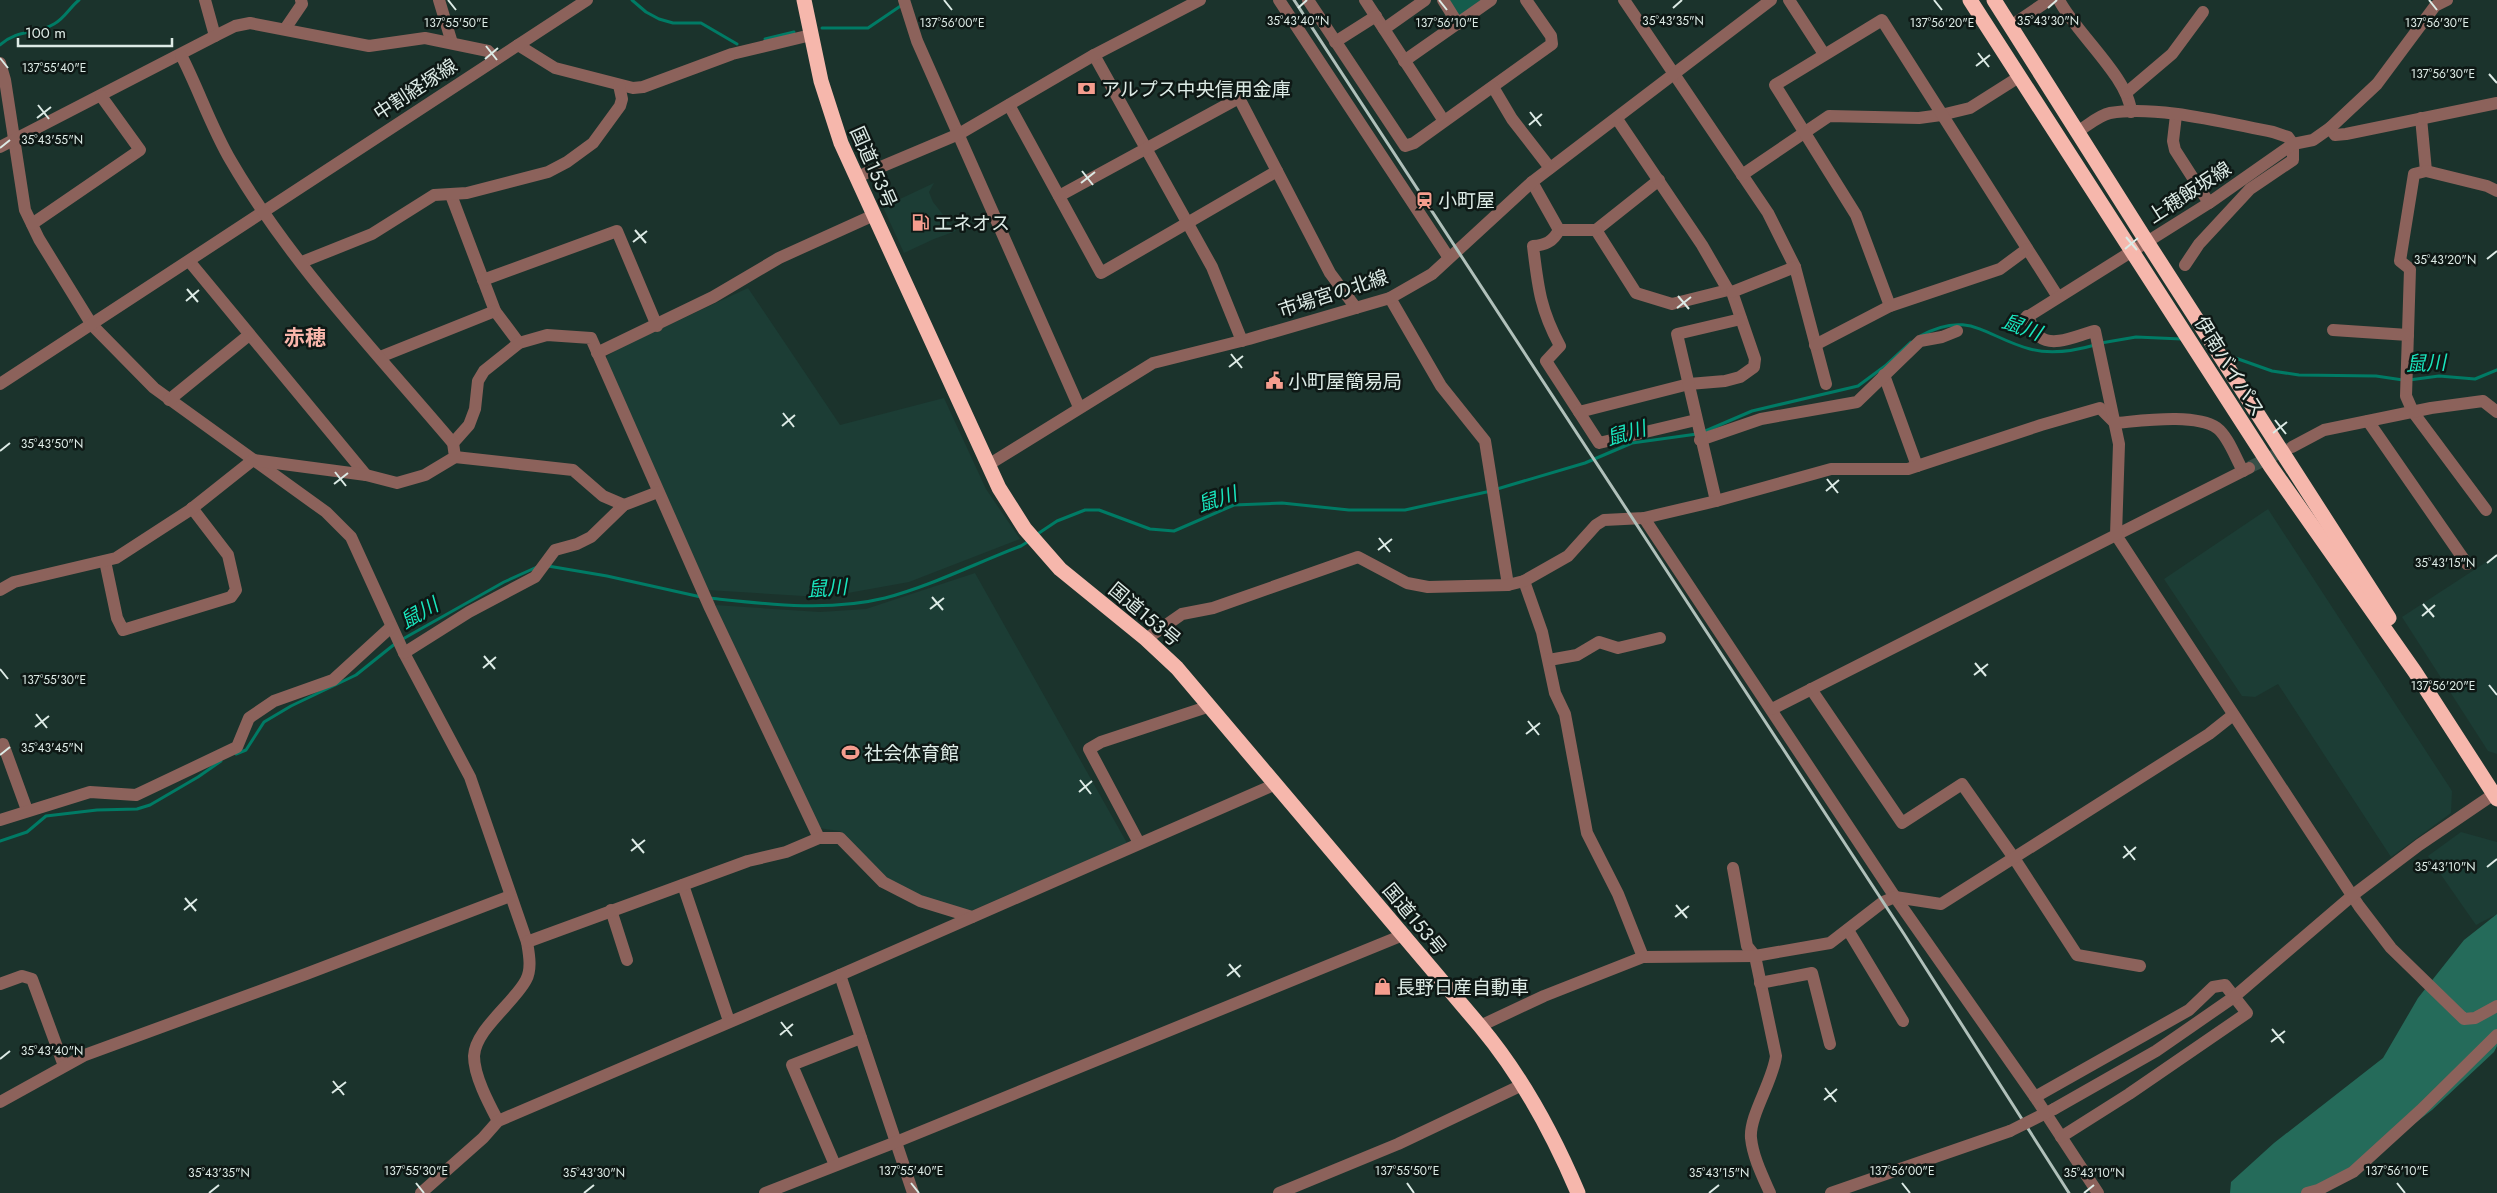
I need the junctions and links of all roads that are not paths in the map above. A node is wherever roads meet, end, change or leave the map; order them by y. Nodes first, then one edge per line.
1 (205, 0) edge
2 (301, 0) edge
3 (438, 0) edge
4 (587, 0) edge
5 (804, 0) edge
6 (1200, 0) edge
7 (1279, 0) edge
8 (1308, 0) edge
9 (1366, 0) edge
10 (1424, 0) edge
11 (1442, 0) edge
12 (1491, 0) edge
13 (1526, 0) edge
14 (1624, 0) edge
15 (1771, 0) edge
16 (1790, 0) edge
17 (1970, 0) edge
18 (1994, 0) edge
19 (2049, 0) edge
20 (2059, 0) edge
21 (2447, 0) edge
22 (2435, 3) edge
23 (906, 5) edge
24 (2203, 12) dead end
25 (1376, 16) junction
26 (1458, 24) junction
27 (2011, 26) junction
28 (286, 29) junction
29 (1384, 29) junction
30 (811, 35) junction
31 (215, 36) junction
32 (1335, 42) junction
33 (452, 43) junction
34 (518, 46) junction
35 (1824, 54) junction
36 (181, 55) junction
37 (1094, 55) junction
38 (496, 59) junction
39 (1404, 61) junction
40 (0, 63) edge
41 (1674, 75) junction
42 (2018, 76) junction
43 (3, 82) edge
44 (619, 85) junction
45 (1493, 86) junction
46 (2126, 93) junction
47 (101, 96) junction
48 (2497, 103) edge
49 (1009, 105) junction
50 (2130, 112) junction
51 (1941, 115) junction
52 (2176, 115) junction
53 (2421, 118) junction
54 (1617, 119) junction
55 (1444, 121) junction
56 (2330, 128) junction
57 (2077, 132) junction
58 (1806, 133) junction
59 (959, 134) junction
60 (14, 139) junction
61 (2293, 144) junction
62 (0, 147) edge
63 (1146, 149) junction
64 (1550, 168) junction
65 (1277, 171) junction
66 (2426, 171) junction
67 (1742, 175) junction
68 (857, 177) junction
69 (1659, 180) junction
70 (1532, 182) junction
71 (2497, 191) edge
72 (451, 195) junction
73 (1059, 196) junction
74 (2210, 203) junction
75 (264, 213) junction
76 (874, 215) junction
77 (1187, 223) junction
78 (32, 224) junction
79 (1559, 230) junction
80 (1596, 230) junction
81 (2147, 242) junction
82 (2027, 249) junction
83 (2132, 252) junction
84 (1449, 258) junction
85 (189, 261) junction
86 (302, 262) junction
87 (2185, 265) dead end
88 (1795, 267) junction
89 (482, 280) junction
90 (1730, 291) junction
91 (2058, 297) junction
92 (1390, 298) junction
93 (1890, 306) junction
94 (1356, 308) junction
95 (495, 311) junction
96 (2028, 316) junction
97 (1741, 319) junction
98 (2016, 324) dead end
99 (92, 325) junction
100 (657, 326) junction
101 (2334, 330) dead end
102 (1957, 331) dead end
103 (249, 335) junction
104 (2408, 335) junction
105 (1242, 341) junction
106 (519, 343) junction
107 (1815, 345) junction
108 (597, 353) junction
109 (380, 357) junction
110 (1884, 375) junction
111 (0, 384) edge
112 (1689, 384) junction
113 (1826, 384) dead end
114 (170, 400) junction
115 (1078, 407) junction
116 (1580, 412) junction
117 (2413, 412) junction
118 (2497, 412) edge
119 (2368, 421) junction
120 (1697, 422) junction
121 (2115, 422) junction
122 (1700, 440) junction
123 (453, 443) junction
124 (2292, 446) tunnel mouth
125 (455, 457) junction
126 (253, 460) junction
127 (988, 465) junction
128 (1917, 466) junction
129 (366, 475) junction
130 (658, 492) junction
131 (1716, 501) junction
132 (624, 506) junction
133 (192, 508) junction
134 (2486, 510) dead end
135 (1644, 518) junction
136 (2116, 536) junction
137 (104, 561) junction
138 (2467, 564) dead end
139 (1524, 581) junction
140 (1508, 585) junction
141 (0, 590) edge
142 (394, 631) junction
143 (1660, 638) dead end
144 (1146, 639) junction
145 (403, 650) junction
146 (1549, 660) junction
147 (1811, 689) junction
148 (1210, 706) junction
149 (1772, 709) junction
150 (2234, 715) junction
151 (3, 744) dead end
152 (1275, 782) junction
153 (2496, 792) edge
154 (27, 810) junction
155 (0, 820) edge
156 (818, 838) junction
157 (1139, 843) junction
158 (2014, 858) junction
159 (1733, 868) dead end
160 (683, 885) junction
161 (2353, 895) junction
162 (510, 896) junction
163 (1895, 896) junction
164 (610, 910) junction
165 (972, 917) junction
166 (1848, 930) junction
167 (1403, 936) junction
168 (527, 942) junction
169 (1755, 956) junction
170 (1643, 957) junction
171 (627, 960) dead end
172 (2140, 966) dead end
173 (840, 975) junction
174 (1760, 983) junction
175 (0, 984) edge
176 (2234, 997) junction
177 (2497, 1006) edge
178 (729, 1021) junction
179 (1903, 1021) dead end
180 (1480, 1026) junction
181 (2497, 1035) edge
182 (861, 1038) junction
183 (1830, 1044) dead end
184 (64, 1066) junction
185 (1522, 1085) junction
186 (2035, 1097) junction
187 (0, 1102) edge
188 (498, 1121) junction
189 (2061, 1137) junction
190 (896, 1142) junction
191 (835, 1165) junction
192 (421, 1193) edge
193 (765, 1193) edge
194 (914, 1193) edge
195 (1279, 1193) edge
196 (1578, 1193) edge
197 (1770, 1193) edge
198 (1831, 1193) edge
199 (2098, 1193) edge
200 (2307, 1193) edge

1 - 31 street
2 - 28 street
3 - 33 street
4 - 34 street, 中割経塚線
5 - 30 highway, 国道153号
6 - 37 street
7 - 84 street
8 - 32 street
9 - 25 street
10 - 29 street
11 - 26 street
12 - 26 street
13 - 45 street
14 - 41 street
15 - 41 street, 市場宮の北線
16 - 35 street
17 - 42 highway, 伊南バイパス
18 - 27 highway, 伊南バイパス
19 - 27 street
20 - 46 street
21 - 22 street
22 - 56 street, 上穂飯坂線
23 - 59 street
24 - 46 street
25 - 29 street
25 - 32 street
26 - 39 street
27 - 57 highway, 伊南バイパス
28 - 31 street
28 - 33 street
29 - 39 street
30 - 44 street
30 - 68 highway, 国道153号
31 - 36 street
32 - 55 street
33 - 38 street
34 - 38 street, 中割経塚線
34 - 44 street
35 - 51 street
35 - 58 street
36 - 47 street
36 - 75 street
37 - 49 street
37 - 63 street
38 - 75 street, 中割経塚線
39 - 55 street
40 - 43 street
41 - 54 street, 市場宮の北線
41 - 67 street
42 - 51 street
42 - 83 highway, 伊南バイパス
43 - 60 street
44 - 72 street
45 - 55 street
45 - 64 street
46 - 50 street
47 - 60 street
47 - 78 street
48 - 53 street
49 - 59 street
49 - 73 street
50 - 52 street
50 - 57 street
51 - 58 street
51 - 82 street
52 - 61 street
52 - 74 street
53 - 56 street
53 - 66 street
54 - 64 street, 市場宮の北線
54 - 69 street
56 - 61 street, 上穂飯坂線
57 - 81 highway, 伊南バイパス
58 - 67 street
58 - 93 street
59 - 68 street
59 - 115 street
60 - 62 street
60 - 78 street
61 - 74 street, 上穂飯坂線
61 - 87 street
63 - 65 street
63 - 73 street
63 - 77 street
64 - 70 street, 市場宮の北線
65 - 77 street
65 - 94 street
66 - 71 street
66 - 104 street
67 - 88 street
68 - 76 highway, 国道153号
69 - 80 street
69 - 90 street
70 - 79 street
70 - 84 street, 市場宮の北線
72 - 86 street
72 - 89 street
73 - 77 street
74 - 81 street, 上穂飯坂線
75 - 85 street, 中割経塚線
75 - 86 street
76 - 100 street
76 - 127 highway, 国道153号
77 - 105 street
78 - 99 street
79 - 80 street
79 - 116 street
80 - 90 street
81 - 83 street, 上穂飯坂線
81 - 153 highway, 伊南バイパス
82 - 91 street
82 - 93 street
83 - 91 street, 上穂飯坂線
83 - 153 highway, 伊南バイパス
84 - 92 street, 市場宮の北線
85 - 99 street, 中割経塚線
85 - 103 street
86 - 109 street
88 - 90 street
88 - 107 street
89 - 95 street
89 - 100 street
90 - 97 street
91 - 96 street, 上穂飯坂線
92 - 94 street, 市場宮の北線
92 - 140 street
93 - 107 street
94 - 105 street, 市場宮の北線
95 - 106 street
95 - 109 street
96 - 98 street, 上穂飯坂線
96 - 121 street
97 - 112 street
97 - 112 street
99 - 111 street, 中割経塚線
99 - 114 street
100 - 108 street
101 - 104 street
102 - 110 street
103 - 114 street
103 - 129 street
104 - 117 street
105 - 115 street, 市場宮の北線
106 - 108 street
106 - 123 street
107 - 113 street
108 - 130 street
109 - 123 street
110 - 122 street
110 - 128 street
112 - 116 street
112 - 120 street
114 - 126 street
115 - 127 street, 市場宮の北線
116 - 120 street
117 - 118 street
117 - 119 street
117 - 134 street
119 - 124 street
119 - 138 street
120 - 122 street
121 - 128 street
121 - 136 street
121 - 136 street
122 - 131 street
123 - 125 street
125 - 129 street
125 - 132 street
126 - 129 street
126 - 133 street
126 - 142 street
127 - 144 highway, 国道153号
128 - 131 street
130 - 132 street
130 - 156 street
131 - 135 street
132 - 145 street
133 - 137 street
133 - 137 street
135 - 139 street
135 - 149 street
136 - 147 street
136 - 150 street
137 - 141 street
139 - 140 street
139 - 146 street
140 - 144 street
142 - 145 street
142 - 154 street
143 - 146 street
144 - 148 highway, 国道153号
145 - 162 street
146 - 170 street
147 - 149 street
147 - 158 street
148 - 152 highway, 国道153号
148 - 157 street
149 - 163 street
150 - 158 street
150 - 161 street
151 - 154 street
152 - 157 street
152 - 167 highway, 国道153号
153 - 161 street
154 - 155 street
156 - 160 street
156 - 165 street
157 - 165 street
158 - 163 street
158 - 172 street
159 - 169 street
160 - 164 street
160 - 178 street
161 - 176 street
161 - 177 street
162 - 168 street
162 - 184 street
163 - 166 street
163 - 186 street
164 - 168 street
164 - 171 street
165 - 173 street
166 - 169 street
166 - 179 street
167 - 180 highway, 国道153号
167 - 190 street
168 - 188 street
169 - 170 street
169 - 174 street
170 - 180 street
173 - 178 street
173 - 182 street
174 - 183 street
174 - 197 street
175 - 184 street
176 - 186 street
176 - 189 street
176 - 198 street, bridge
178 - 188 street
180 - 185 highway, 国道153号
181 - 200 street
182 - 190 street
182 - 191 street
184 - 187 street
185 - 195 street
185 - 196 highway, 国道153号
186 - 189 street
188 - 192 street
189 - 199 street
190 - 191 street
190 - 194 street
191 - 193 street

